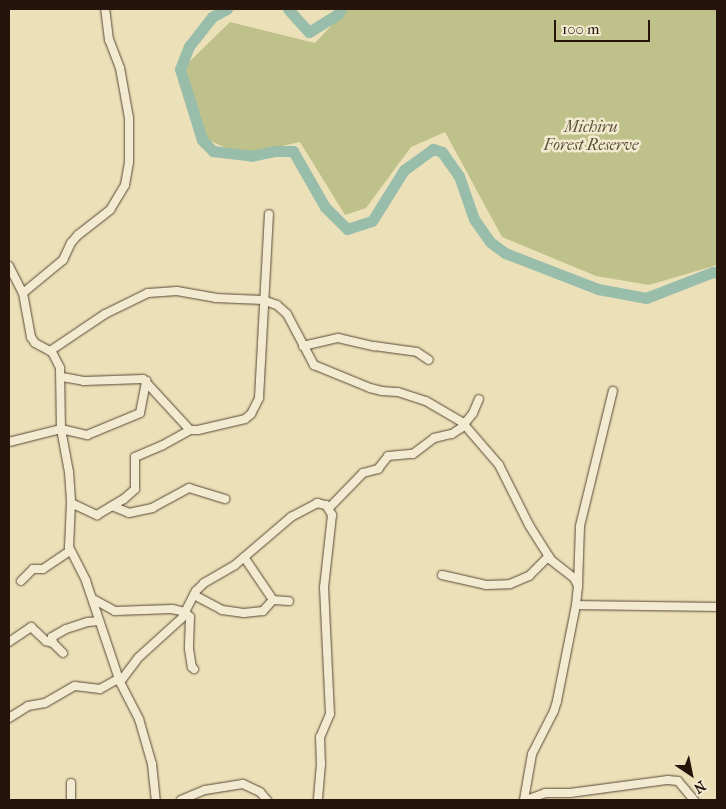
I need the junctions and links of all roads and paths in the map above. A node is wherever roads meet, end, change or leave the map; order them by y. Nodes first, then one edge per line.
1 (105, 9) edge
2 (269, 214) dead end
3 (9, 266) edge
4 (24, 293) junction
5 (263, 300) junction
6 (304, 346) junction
7 (50, 351) junction
8 (429, 360) dead end
9 (62, 377) junction
10 (146, 381) junction
11 (614, 391) dead end
12 (479, 399) dead end
13 (464, 424) junction
14 (61, 429) junction
15 (190, 430) junction
16 (9, 442) edge
17 (225, 499) dead end
18 (71, 502) junction
19 (112, 506) junction
20 (329, 508) junction
21 (70, 551) junction
22 (549, 556) junction
23 (244, 557) junction
24 (442, 576) dead end
25 (21, 582) dead end
26 (578, 586) junction
27 (194, 595) junction
28 (93, 600) junction
29 (272, 600) junction
30 (289, 601) dead end
31 (576, 605) junction
32 (717, 607) edge
33 (185, 612) junction
34 (99, 621) junction
35 (9, 642) edge
36 (53, 643) junction
37 (63, 653) dead end
38 (194, 669) dead end
39 (119, 680) junction
40 (9, 718) edge
41 (71, 783) dead end
42 (71, 800) edge
43 (156, 800) edge
44 (181, 800) edge
45 (267, 800) edge
46 (318, 800) edge
47 (525, 800) edge
48 (694, 800) edge

1 - 4 street
2 - 5 street
3 - 4 street
4 - 7 street
5 - 6 street
5 - 7 street
5 - 15 street
6 - 8 street
6 - 13 street
7 - 9 street
9 - 10 street
9 - 14 street
10 - 14 street
10 - 15 street
11 - 26 street
12 - 13 street
13 - 20 street
13 - 22 street
14 - 16 street
14 - 18 street
15 - 19 street
17 - 19 street
18 - 19 street
18 - 21 street
20 - 23 street
20 - 46 street
21 - 25 street
21 - 28 street
22 - 24 street
22 - 26 street
23 - 27 street
23 - 29 street
26 - 31 street
27 - 29 street
27 - 33 street
28 - 33 street
28 - 34 street
29 - 30 street
31 - 32 street
31 - 47 street
33 - 38 street
33 - 39 street
34 - 36 street
34 - 39 street
35 - 36 street
36 - 37 street
39 - 40 street
39 - 43 street
41 - 42 street
44 - 45 street
47 - 48 street

